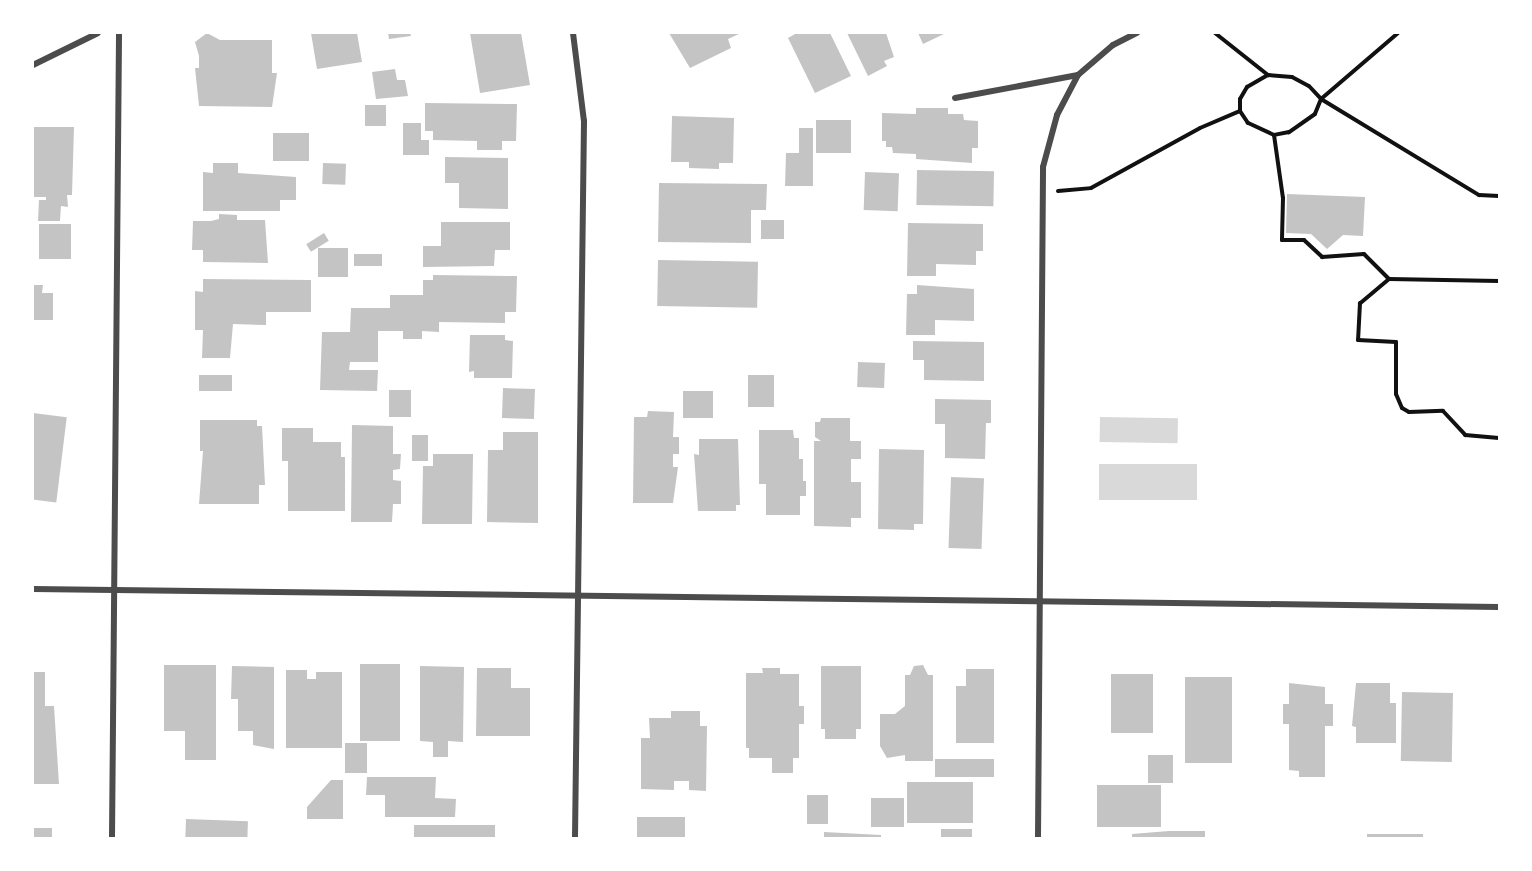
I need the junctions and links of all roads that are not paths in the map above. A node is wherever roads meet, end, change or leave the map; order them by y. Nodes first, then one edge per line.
1 (98, 33) edge
2 (119, 33) edge
3 (573, 33) edge
4 (1137, 33) edge
5 (33, 65) edge
6 (1078, 75) junction
7 (955, 98) dead end
8 (33, 589) edge
9 (115, 589) junction
10 (579, 596) junction
11 (1041, 602) junction
12 (1499, 607) edge
13 (111, 838) edge
14 (575, 838) edge
15 (1038, 838) edge

1 - 5 street
2 - 9 street
3 - 10 street
4 - 6 street
6 - 7 street
6 - 11 street
8 - 9 street
9 - 10 street
9 - 13 street
10 - 11 street
10 - 14 street
11 - 12 street
11 - 15 street

